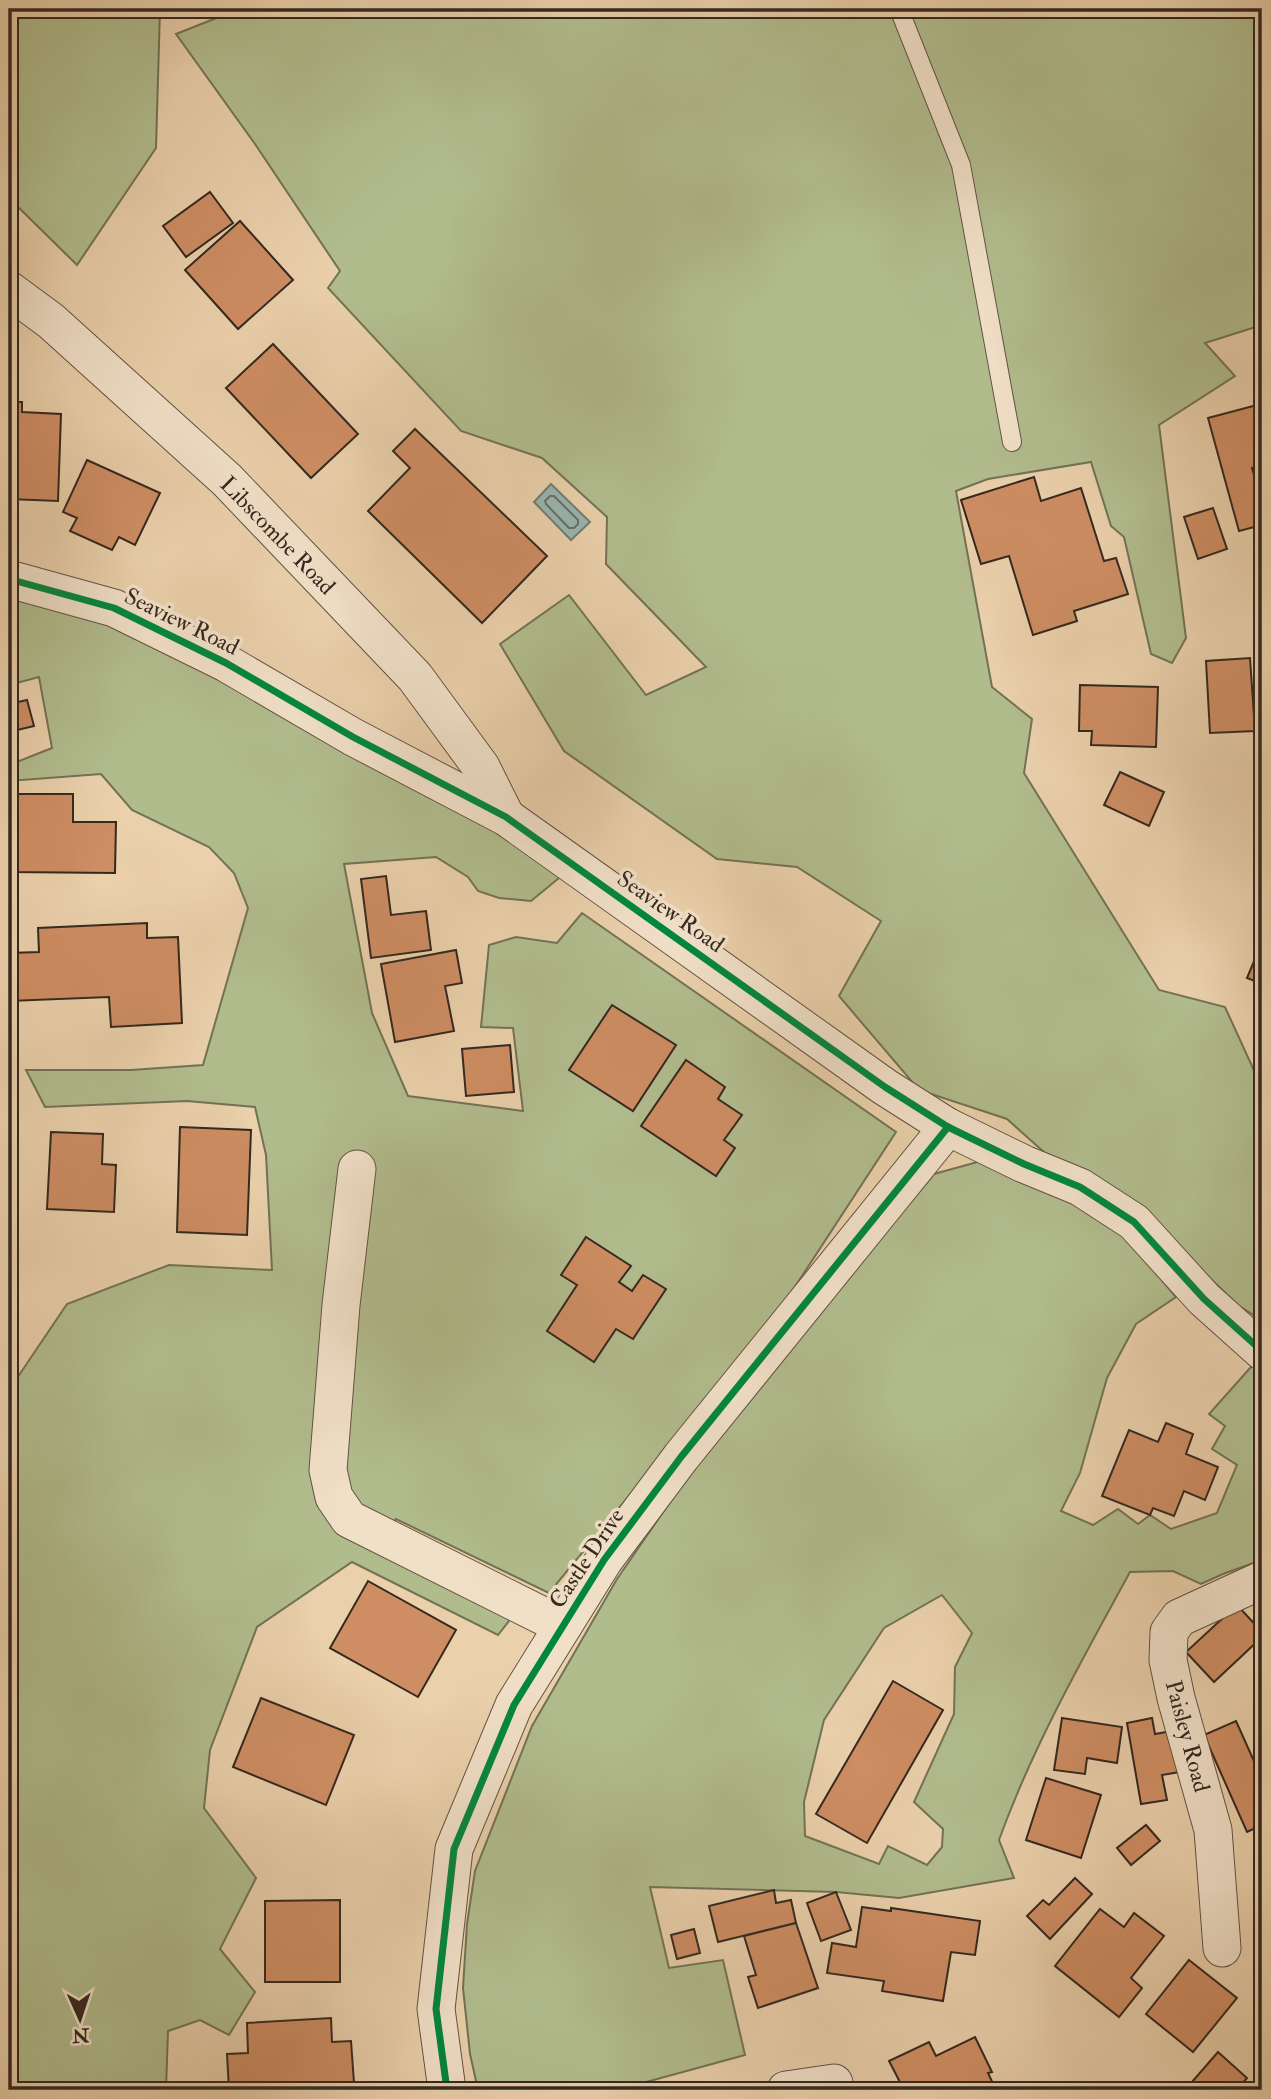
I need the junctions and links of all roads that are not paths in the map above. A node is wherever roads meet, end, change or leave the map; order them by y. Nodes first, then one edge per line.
1 (900, 9) edge
2 (9, 290) edge
3 (1012, 442) dead end
4 (9, 579) edge
5 (506, 817) junction
6 (948, 1127) junction
7 (357, 1169) dead end
8 (1262, 1351) edge
9 (1262, 1580) edge
10 (563, 1626) junction
11 (1222, 1948) dead end
12 (834, 2083) dead end
13 (447, 2090) edge
14 (786, 2090) edge

1 - 3 lane
2 - 5 street, Libscombe Road
4 - 5 street, Seaview Road
5 - 6 street, Seaview Road
6 - 8 street, Seaview Road
6 - 10 street, Castle Drive
7 - 10 street
9 - 11 street, Paisley Road
10 - 13 street, Castle Drive
12 - 14 street

